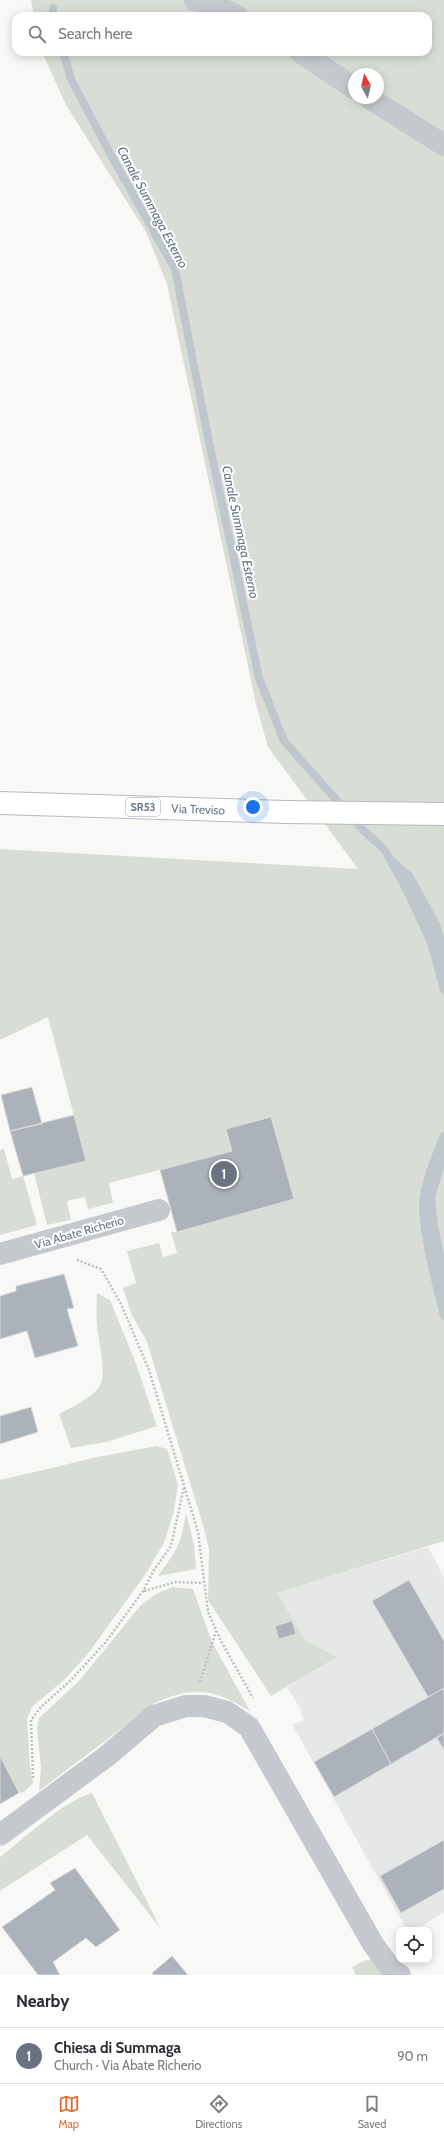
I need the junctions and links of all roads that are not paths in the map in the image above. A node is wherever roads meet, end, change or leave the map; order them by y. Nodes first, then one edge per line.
1 (195, 0) edge
2 (228, 12) edge
3 (306, 56) edge
4 (348, 84) edge
5 (379, 104) edge
6 (444, 145) edge
7 (0, 803) edge
8 (444, 814) edge
9 (159, 1210) dead end
10 (0, 1254) edge
11 (0, 1835) edge
12 (400, 1975) edge

1 - 2 street
3 - 4 street
5 - 6 street
7 - 8 main road, Via Treviso / SR53
9 - 10 street, Via Abate Richerio
11 - 12 street

